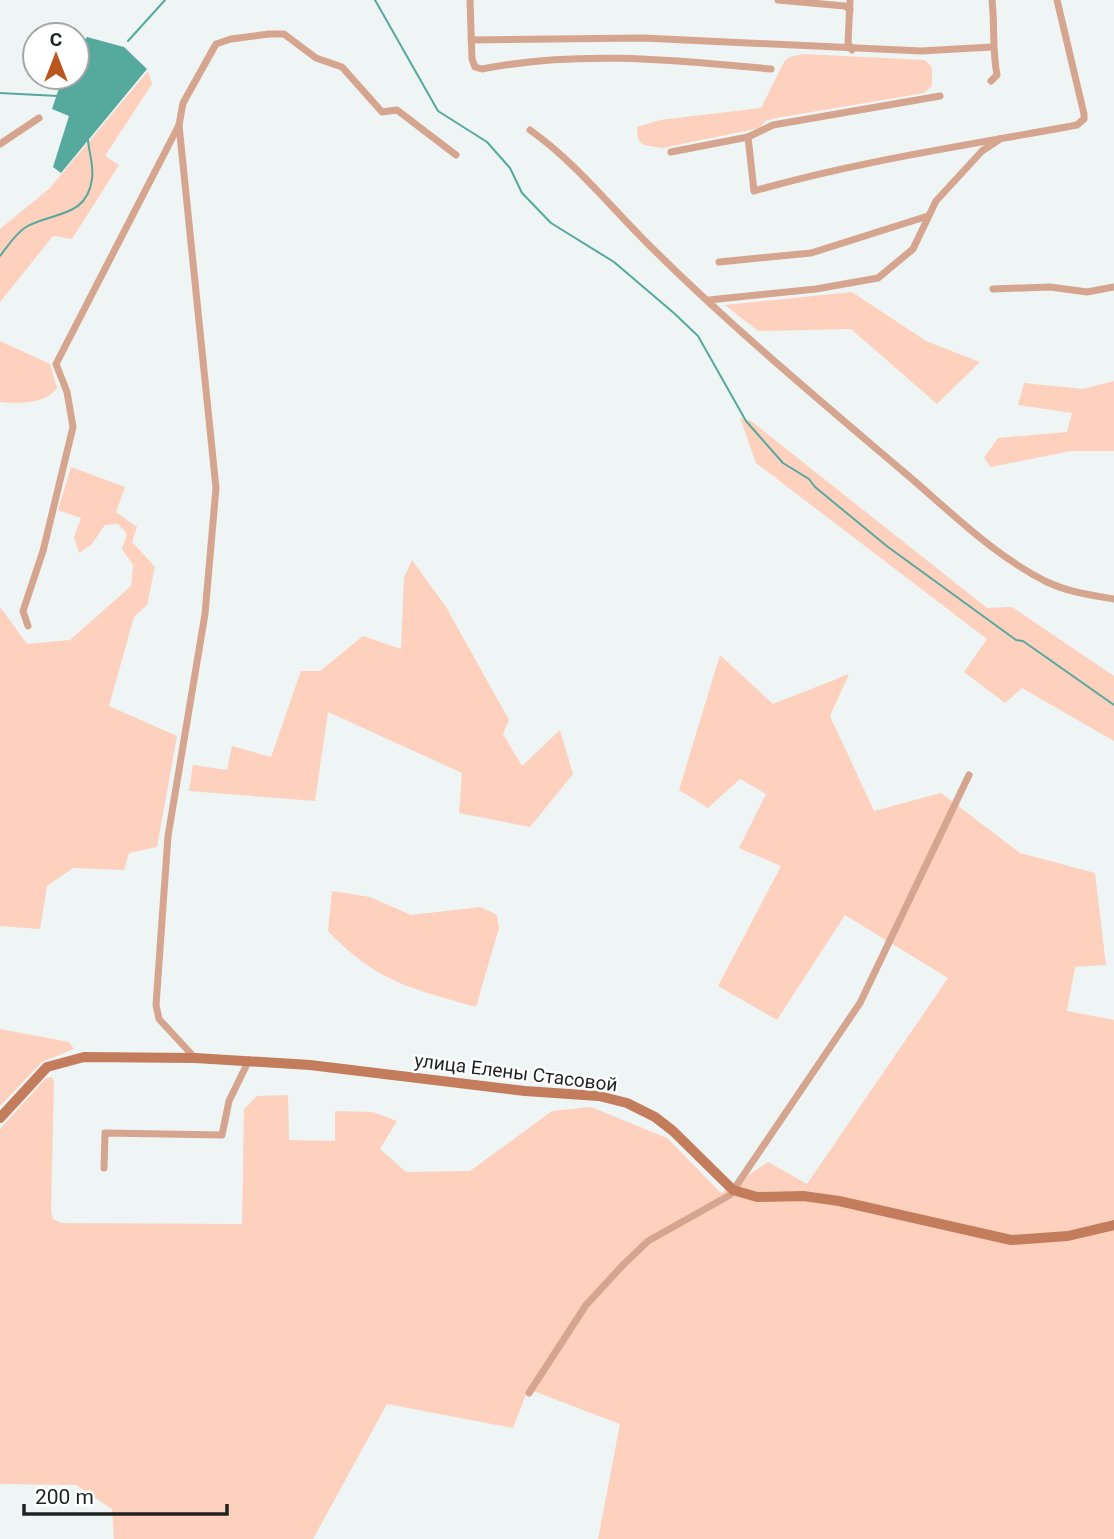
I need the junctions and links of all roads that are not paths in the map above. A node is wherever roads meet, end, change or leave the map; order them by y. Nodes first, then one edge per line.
1 (470, 0) edge
2 (778, 0) edge
3 (850, 0) edge
4 (992, 0) edge
5 (1057, 0) edge
6 (850, 10) junction
7 (471, 40) junction
8 (992, 47) junction
9 (852, 50) junction
10 (771, 69) dead end
11 (991, 81) dead end
12 (940, 96) dead end
13 (39, 118) dead end
14 (179, 125) junction
15 (530, 130) dead end
16 (748, 137) junction
17 (1002, 137) junction
18 (0, 144) edge
19 (671, 152) dead end
20 (456, 155) dead end
21 (928, 216) junction
22 (719, 262) dead end
23 (1114, 287) edge
24 (993, 289) dead end
25 (709, 300) junction
26 (1114, 598) edge
27 (28, 626) dead end
28 (968, 775) dead end
29 (195, 1058) junction
30 (249, 1060) junction
31 (0, 1118) edge
32 (104, 1168) dead end
33 (733, 1190) junction
34 (1114, 1224) edge
35 (529, 1393) dead end

1 - 7 street
2 - 6 street
3 - 6 street
4 - 8 street
5 - 17 street
6 - 9 street
7 - 9 street
7 - 10 street
8 - 9 street
8 - 11 street
12 - 16 street
13 - 18 street
14 - 20 street
14 - 27 street
14 - 29 street
15 - 25 street
16 - 17 street
16 - 19 street
17 - 21 street
21 - 22 street
21 - 25 street
23 - 24 street
25 - 26 street
28 - 33 street
29 - 30 main road, улица Елены Стасовой
29 - 31 main road, улица Елены Стасовой
30 - 32 street
30 - 33 main road, улица Елены Стасовой
33 - 34 main road
33 - 35 street

